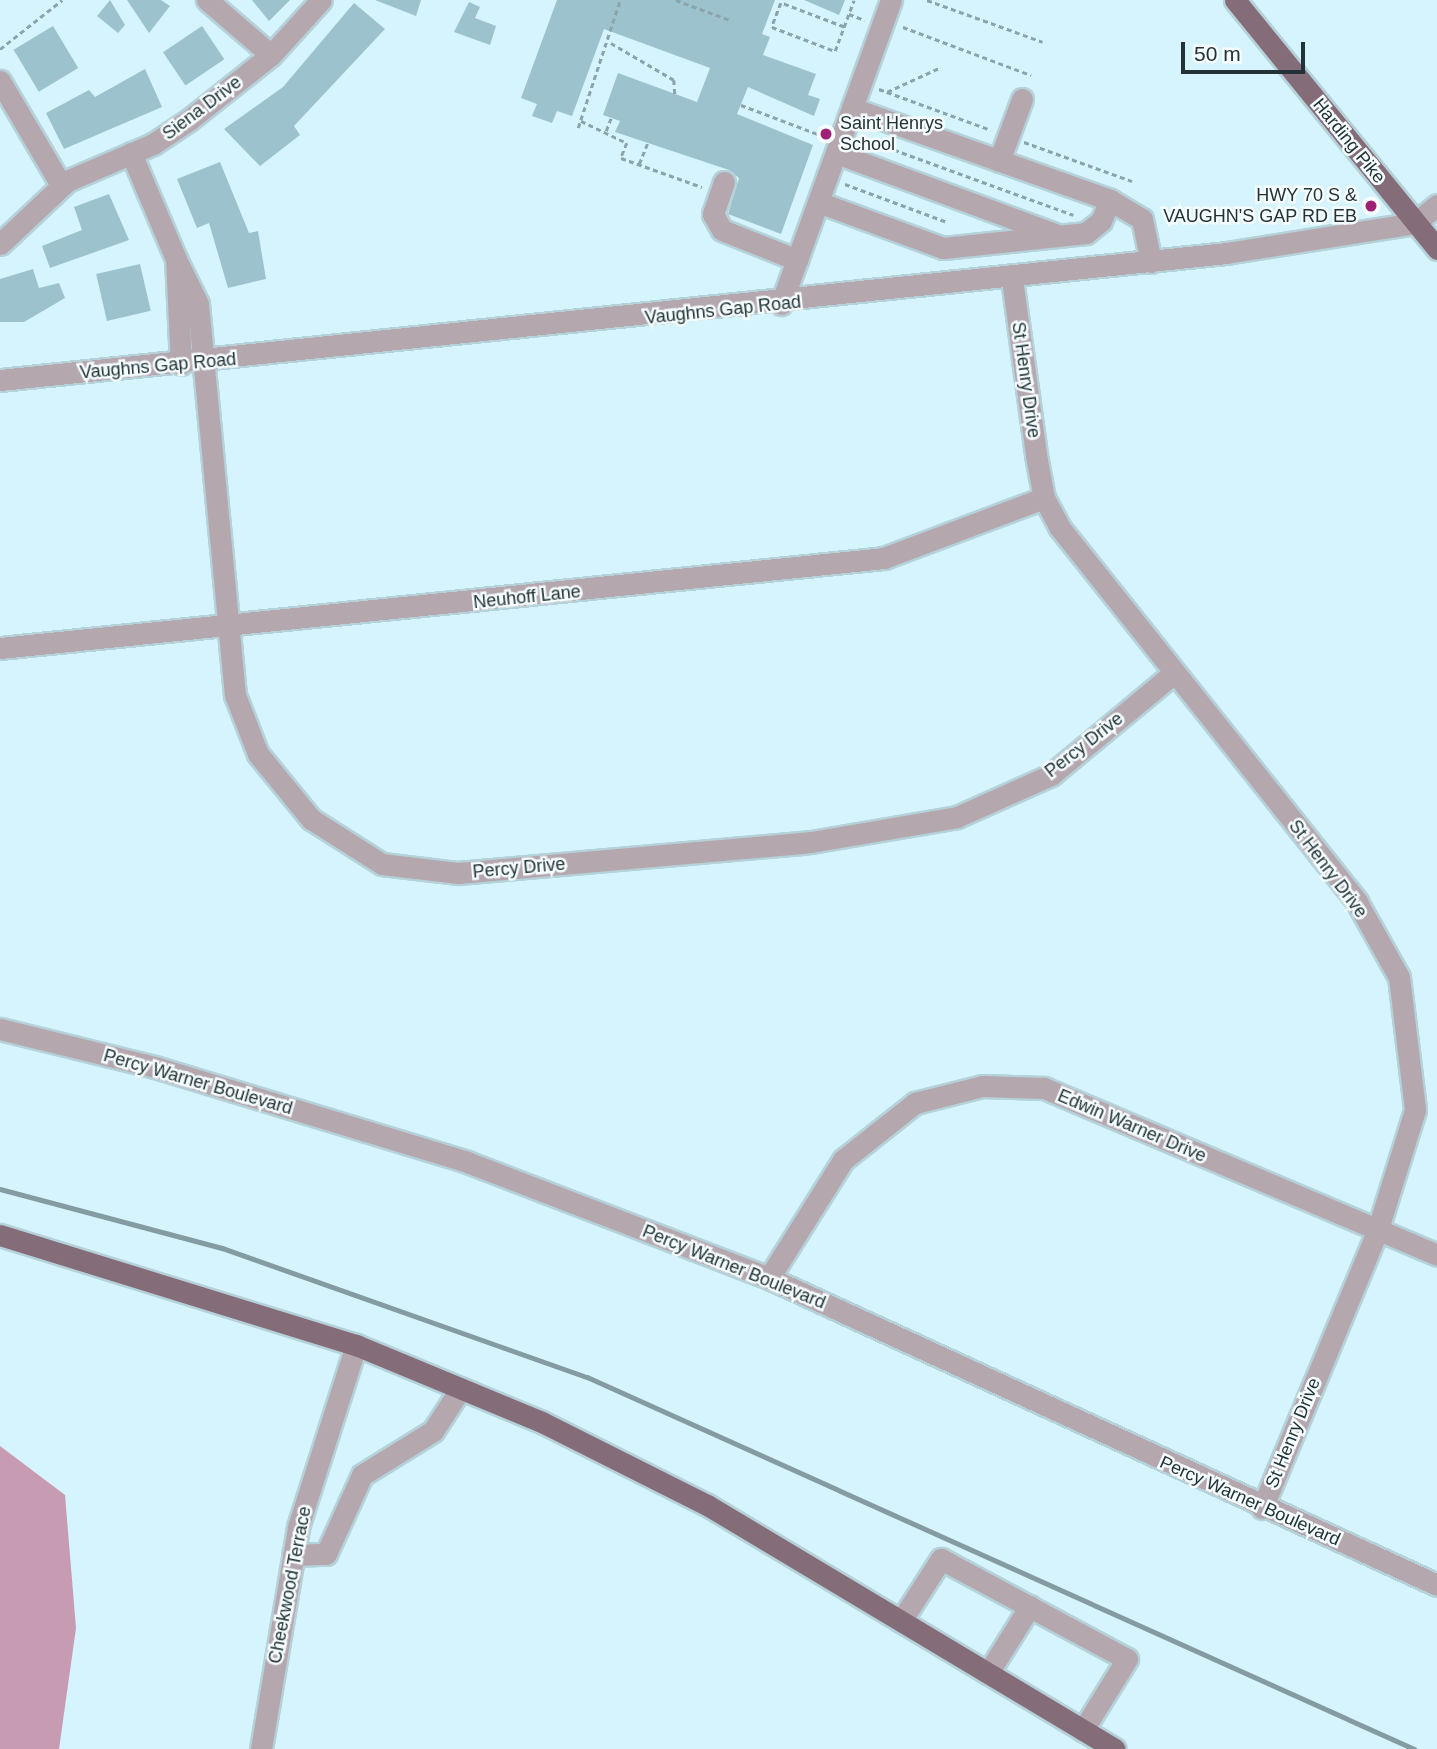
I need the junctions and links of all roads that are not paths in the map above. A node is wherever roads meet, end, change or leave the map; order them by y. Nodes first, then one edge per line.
1 (207, 0) edge
2 (321, 0) edge
3 (1235, 0) edge
4 (882, 14) edge
5 (271, 55) junction
6 (0, 81) edge
7 (1022, 99) dead end
8 (852, 108) junction
9 (836, 141) junction
10 (131, 153) junction
11 (999, 161) junction
12 (724, 184) road end
13 (61, 186) junction
14 (1110, 201) junction
15 (818, 202) junction
16 (1437, 205) edge
17 (1415, 223) junction
18 (1060, 236) junction
19 (0, 244) edge
20 (1437, 249) edge
21 (176, 259) junction
22 (797, 260) junction
23 (1151, 262) junction
24 (1012, 279) junction
25 (781, 304) junction
26 (204, 362) junction
27 (181, 364) junction
28 (0, 380) edge
29 (1044, 498) junction
30 (224, 629) junction
31 (0, 648) edge
32 (1174, 673) junction
33 (0, 1029) edge
34 (1377, 1232) junction
35 (0, 1235) edge
36 (1437, 1255) edge
37 (769, 1278) junction
38 (356, 1345) junction
39 (461, 1388) junction
40 (1262, 1508) junction
41 (293, 1555) junction
42 (1437, 1585) edge
43 (1030, 1606) junction
44 (901, 1621) junction
45 (988, 1673) junction
46 (1083, 1730) junction
47 (261, 1749) edge
48 (1115, 1749) edge

1 - 5 street
2 - 5 street, Siena Drive
3 - 17 main road, Harding Pike
4 - 8 street
5 - 10 street, Siena Drive
6 - 13 street
7 - 11 street
8 - 9 street
8 - 11 street
9 - 15 street
9 - 18 street
10 - 13 street, Siena Drive
10 - 21 street, Percy Drive
11 - 14 street
12 - 22 street
13 - 19 street, Siena Drive
14 - 18 street
14 - 23 street
15 - 18 street
15 - 22 street
16 - 17 street
17 - 20 main road, Harding Pike
17 - 23 street, Vaughns Gap Road
21 - 26 street, Percy Drive
21 - 27 street
22 - 25 street
23 - 24 street, Vaughns Gap Road
24 - 25 street, Vaughns Gap Road
24 - 29 street, St Henry Drive
25 - 26 street, Vaughns Gap Road
26 - 27 street, Vaughns Gap Road
26 - 30 street, Percy Drive
27 - 28 street, Vaughns Gap Road
29 - 30 street, Neuhoff Lane
29 - 32 street, St Henry Drive
30 - 31 street, Neuhoff Lane
30 - 32 street, Percy Drive
32 - 34 street, St Henry Drive
33 - 37 street, Percy Warner Boulevard
34 - 36 street, Edwin Warner Drive
34 - 37 street, Edwin Warner Drive
34 - 40 street, St Henry Drive
35 - 38 main road
37 - 40 street, Percy Warner Boulevard
38 - 39 main road
38 - 41 street, Cheekwood Terrace
39 - 41 street
39 - 44 main road
40 - 42 street, Percy Warner Boulevard
41 - 47 street, Cheekwood Terrace
43 - 44 street
43 - 45 street
43 - 46 street
44 - 45 main road
45 - 46 main road
46 - 48 main road

